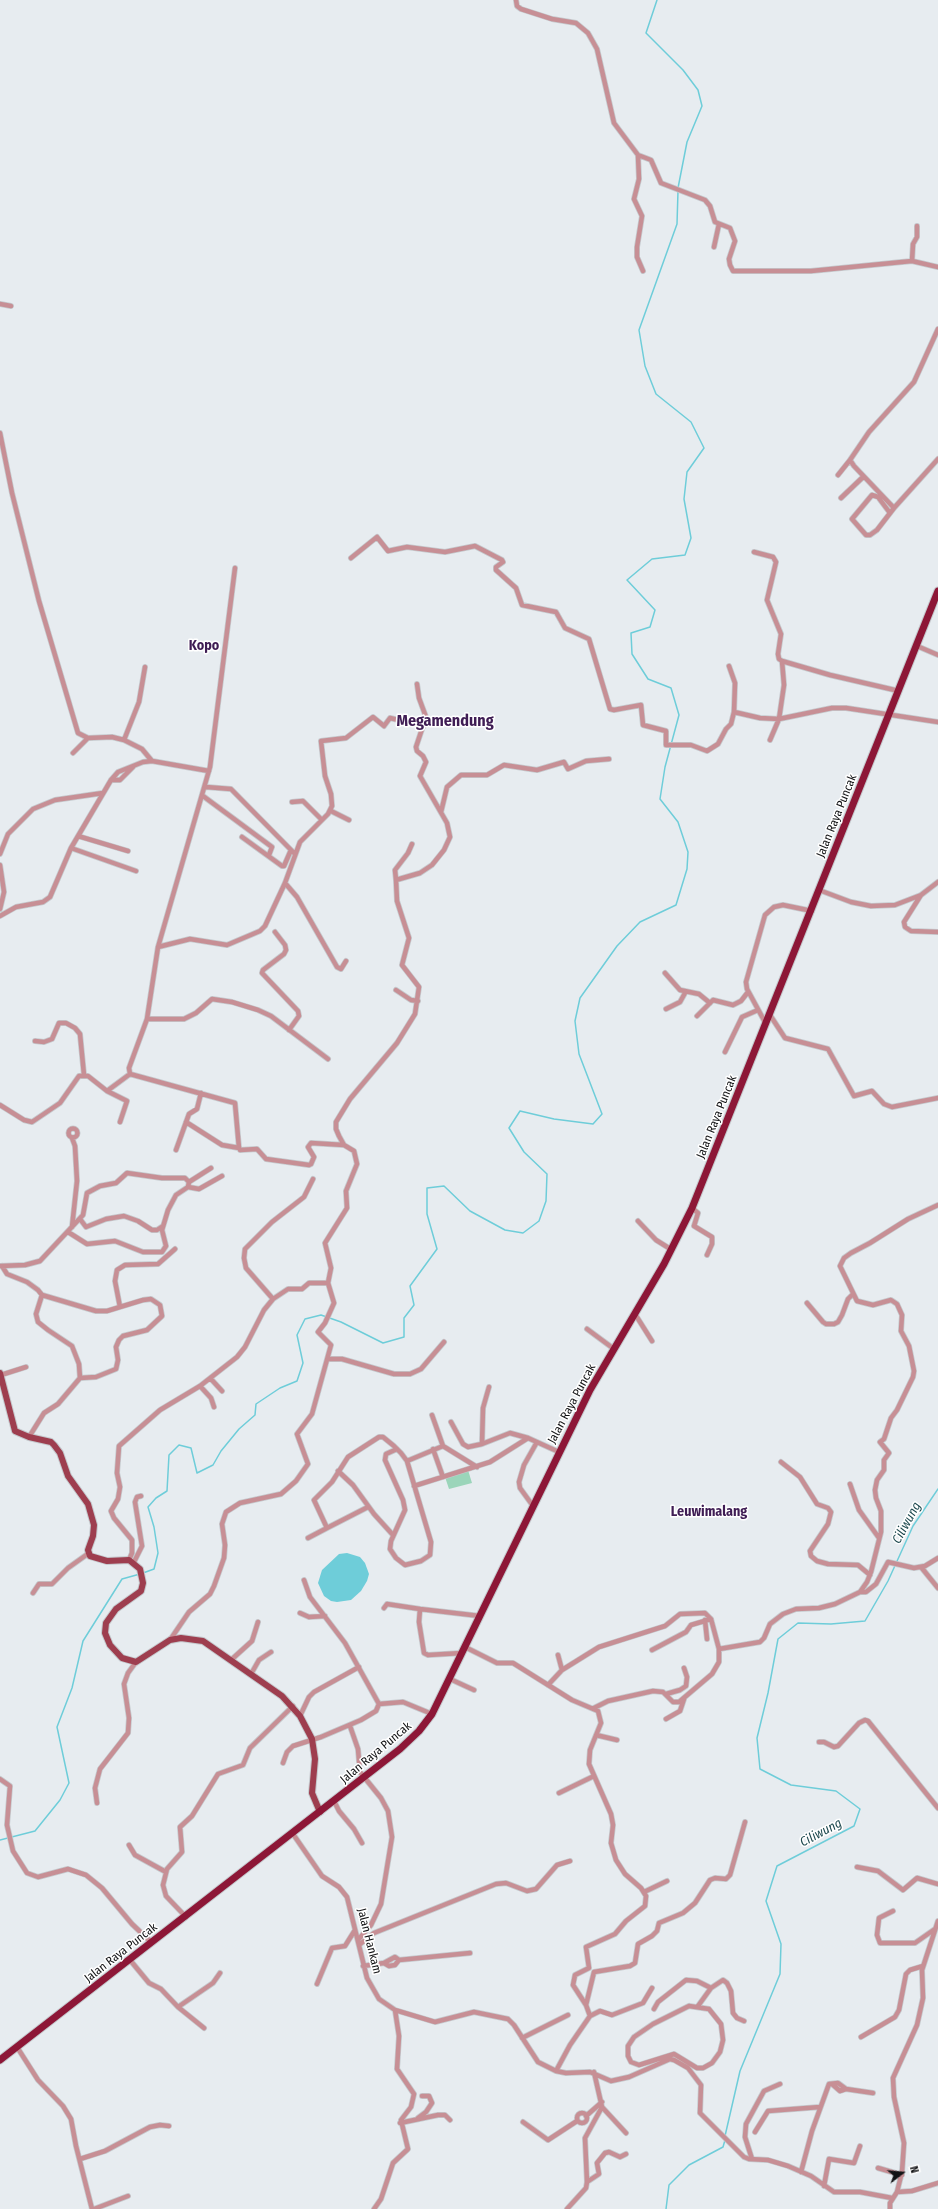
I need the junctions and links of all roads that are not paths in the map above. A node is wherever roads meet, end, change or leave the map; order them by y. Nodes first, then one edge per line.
1 (516, 0) edge
2 (638, 155) junction
3 (719, 224) junction
4 (917, 226) dead end
5 (714, 247) dead end
6 (912, 261) junction
7 (938, 266) edge
8 (643, 271) dead end
9 (0, 304) edge
10 (10, 306) dead end
11 (938, 329) edge
12 (0, 433) edge
13 (938, 459) edge
14 (850, 460) junction
15 (838, 475) dead end
16 (863, 476) junction
17 (842, 498) dead end
18 (894, 508) junction
19 (890, 513) junction
20 (754, 552) dead end
21 (351, 558) dead end
22 (235, 568) dead end
23 (938, 592) edge
24 (917, 646) junction
25 (938, 655) edge
26 (782, 661) junction
27 (729, 666) dead end
28 (145, 667) dead end
29 (417, 684) dead end
30 (899, 691) junction
31 (734, 712) junction
32 (888, 715) junction
33 (778, 719) junction
34 (938, 722) edge
35 (424, 726) junction
36 (88, 738) junction
37 (124, 740) junction
38 (770, 740) dead end
39 (73, 753) dead end
40 (609, 759) dead end
41 (152, 761) junction
42 (209, 771) junction
43 (206, 787) junction
44 (103, 793) junction
45 (203, 796) junction
46 (292, 802) dead end
47 (330, 811) junction
48 (441, 812) junction
49 (322, 820) junction
50 (349, 820) dead end
51 (78, 836) junction
52 (242, 837) dead end
53 (261, 839) junction
54 (412, 844) dead end
55 (256, 847) junction
56 (72, 848) junction
57 (291, 850) junction
58 (128, 851) dead end
59 (0, 854) edge
60 (295, 854) junction
61 (269, 855) junction
62 (0, 865) edge
63 (136, 871) dead end
64 (396, 880) junction
65 (938, 882) edge
66 (285, 884) junction
67 (819, 890) junction
68 (921, 895) junction
69 (0, 909) edge
70 (812, 911) junction
71 (0, 916) edge
72 (275, 932) dead end
73 (938, 932) edge
74 (158, 947) junction
75 (346, 961) dead end
76 (665, 973) dead end
77 (396, 990) dead end
78 (748, 992) junction
79 (685, 993) junction
80 (416, 1001) junction
81 (710, 1003) junction
82 (666, 1009) dead end
83 (758, 1010) junction
84 (770, 1015) junction
85 (697, 1016) dead end
86 (147, 1018) junction
87 (766, 1025) junction
88 (289, 1030) junction
89 (35, 1041) dead end
90 (725, 1052) dead end
91 (328, 1059) dead end
92 (130, 1074) junction
93 (84, 1075) junction
94 (107, 1091) junction
95 (201, 1093) junction
96 (938, 1098) edge
97 (0, 1105) edge
98 (120, 1122) dead end
99 (186, 1122) junction
100 (72, 1138) dead end
101 (344, 1145) junction
102 (239, 1148) junction
103 (176, 1150) dead end
104 (211, 1168) dead end
105 (222, 1176) dead end
106 (313, 1179) dead end
107 (189, 1185) junction
108 (938, 1205) edge
109 (692, 1208) junction
110 (80, 1219) junction
111 (638, 1221) dead end
112 (163, 1226) junction
113 (72, 1227) junction
114 (68, 1232) junction
115 (175, 1249) dead end
116 (672, 1250) junction
117 (706, 1255) dead end
118 (1, 1266) edge
119 (328, 1283) junction
120 (42, 1295) junction
121 (852, 1295) junction
122 (273, 1299) junction
123 (807, 1303) dead end
124 (120, 1306) junction
125 (635, 1314) junction
126 (587, 1329) dead end
127 (652, 1341) dead end
128 (444, 1342) dead end
129 (614, 1349) junction
130 (329, 1358) junction
131 (26, 1367) dead end
132 (1, 1374) edge
133 (80, 1378) junction
134 (211, 1379) junction
135 (200, 1386) junction
136 (489, 1387) dead end
137 (2, 1390) edge
138 (222, 1391) dead end
139 (214, 1407) dead end
140 (432, 1415) dead end
141 (451, 1422) dead end
142 (29, 1437) junction
143 (528, 1438) junction
144 (537, 1442) junction
145 (482, 1444) junction
146 (443, 1446) junction
147 (397, 1448) junction
148 (433, 1448) junction
149 (559, 1452) junction
150 (407, 1461) junction
151 (780, 1462) dead end
152 (477, 1467) junction
153 (338, 1471) junction
154 (443, 1477) junction
155 (850, 1484) dead end
156 (414, 1486) junction
157 (141, 1496) dead end
158 (533, 1506) junction
159 (368, 1507) junction
160 (327, 1528) junction
161 (393, 1535) junction
162 (308, 1538) dead end
163 (879, 1538) junction
164 (89, 1553) junction
165 (938, 1558) edge
166 (131, 1561) junction
167 (921, 1567) junction
168 (870, 1575) junction
169 (304, 1580) dead end
170 (938, 1588) edge
171 (860, 1592) junction
172 (33, 1593) dead end
173 (384, 1608) dead end
174 (420, 1610) junction
175 (300, 1613) dead end
176 (325, 1616) junction
177 (480, 1616) junction
178 (708, 1620) junction
179 (258, 1622) dead end
180 (707, 1639) dead end
181 (170, 1640) junction
182 (719, 1649) junction
183 (463, 1650) junction
184 (652, 1650) dead end
185 (271, 1652) dead end
186 (558, 1655) dead end
187 (231, 1660) junction
188 (136, 1662) junction
189 (359, 1667) junction
190 (684, 1668) dead end
191 (562, 1670) junction
192 (251, 1674) junction
193 (450, 1679) junction
194 (548, 1685) junction
195 (474, 1690) dead end
196 (680, 1690) junction
197 (666, 1694) junction
198 (685, 1698) junction
199 (380, 1704) junction
200 (293, 1706) junction
201 (594, 1708) junction
202 (432, 1714) junction
203 (300, 1716) junction
204 (666, 1719) dead end
205 (350, 1726) junction
206 (596, 1735) junction
207 (312, 1740) junction
208 (617, 1740) dead end
209 (819, 1742) dead end
210 (283, 1763) dead end
211 (594, 1776) junction
212 (364, 1778) junction
213 (0, 1779) edge
214 (559, 1793) dead end
215 (334, 1801) junction
216 (97, 1803) dead end
217 (938, 1808) edge
218 (320, 1812) junction
219 (745, 1822) dead end
220 (293, 1834) junction
221 (362, 1843) dead end
222 (128, 1845) dead end
223 (570, 1861) dead end
224 (857, 1867) dead end
225 (166, 1872) junction
226 (667, 1881) dead end
227 (938, 1884) edge
228 (644, 1892) junction
229 (893, 1911) dead end
230 (186, 1917) junction
231 (938, 1921) edge
232 (936, 1928) junction
233 (355, 1930) junction
234 (152, 1943) junction
235 (358, 1943) junction
236 (470, 1953) dead end
237 (130, 1960) junction
238 (399, 1960) junction
239 (384, 1963) junction
240 (363, 1966) junction
241 (923, 1966) junction
242 (220, 1973) dead end
243 (317, 1984) dead end
244 (652, 1988) dead end
245 (711, 1988) junction
246 (586, 2005) junction
247 (698, 2006) junction
248 (178, 2007) junction
249 (654, 2009) dead end
250 (395, 2010) junction
251 (568, 2015) dead end
252 (590, 2016) junction
253 (744, 2021) dead end
254 (204, 2028) dead end
255 (861, 2037) dead end
256 (522, 2038) junction
257 (17, 2047) junction
258 (0, 2060) edge
259 (639, 2065) junction
260 (556, 2071) junction
261 (594, 2072) junction
262 (642, 2072) junction
263 (780, 2084) dead end
264 (873, 2093) dead end
265 (422, 2096) dead end
266 (602, 2105) junction
267 (820, 2107) junction
268 (414, 2120) junction
269 (450, 2120) dead end
270 (523, 2122) dead end
271 (400, 2123) junction
272 (169, 2126) dead end
273 (755, 2132) dead end
274 (626, 2133) dead end
275 (860, 2146) dead end
276 (626, 2154) dead end
277 (80, 2159) junction
278 (752, 2159) junction
279 (878, 2168) dead end
280 (800, 2172) junction
281 (902, 2175) junction
282 (587, 2182) junction
283 (938, 2183) edge
284 (824, 2186) junction
285 (897, 2192) junction
286 (128, 2196) dead end
287 (892, 2198) junction
288 (93, 2209) edge
289 (374, 2209) edge
290 (568, 2209) edge
291 (890, 2209) edge

1 - 2 street
2 - 3 street
2 - 8 street
3 - 5 street
3 - 6 street
4 - 6 street
6 - 7 street
9 - 10 street
11 - 14 street
12 - 36 street
13 - 18 street
14 - 15 street
14 - 16 street
16 - 17 street
16 - 18 street
18 - 19 street
19 - 19 street
20 - 26 street
21 - 31 street
22 - 42 street
23 - 24 highway, Jalan Raya Puncak
24 - 25 street
24 - 30 highway, Jalan Raya Puncak
26 - 30 street
26 - 33 street
27 - 31 street
28 - 37 street
29 - 35 street
30 - 32 highway, Jalan Raya Puncak
31 - 33 street
32 - 33 street
32 - 34 street
32 - 67 highway, Jalan Raya Puncak
33 - 38 street
35 - 47 street
35 - 48 street
36 - 37 street
36 - 39 street
37 - 41 street
40 - 48 street
41 - 42 street
41 - 44 street
42 - 43 street
43 - 45 street
43 - 57 street
44 - 51 street
44 - 59 street
45 - 53 street
45 - 74 street
46 - 49 street
47 - 49 street
47 - 50 street
48 - 64 street
49 - 60 street
51 - 56 street
51 - 58 street
52 - 55 street
53 - 55 street
53 - 61 street
54 - 64 street
55 - 61 street
56 - 63 street
56 - 71 street
57 - 60 street
57 - 61 street
60 - 66 street
62 - 69 street
64 - 80 street
65 - 68 street
66 - 74 street
66 - 75 street
67 - 68 street
67 - 70 highway, Jalan Raya Puncak
68 - 73 street
70 - 78 street
70 - 84 highway, Jalan Raya Puncak
72 - 88 street
74 - 86 street
76 - 79 street
77 - 80 street
78 - 81 street
78 - 83 street
79 - 81 street
79 - 82 street
80 - 101 street
81 - 85 street
83 - 87 street
83 - 90 street
84 - 87 highway, Jalan Raya Puncak
84 - 96 street
86 - 88 street
86 - 92 street
87 - 109 highway, Jalan Raya Puncak
88 - 91 street
89 - 93 street
92 - 94 street
92 - 95 street
93 - 94 street
93 - 97 street
94 - 98 street
95 - 99 street
95 - 102 street
99 - 102 street
99 - 103 street
100 - 113 street
101 - 102 street
101 - 119 street
104 - 107 street
105 - 107 street
106 - 122 street
107 - 110 street
107 - 112 street
108 - 121 street
109 - 116 highway, Jalan Raya Puncak
109 - 117 street
110 - 112 street
110 - 113 street
111 - 116 street
112 - 114 street
113 - 114 street
114 - 118 street
115 - 124 street
116 - 125 highway, Jalan Raya Puncak
118 - 120 street
119 - 122 street
119 - 130 street
120 - 124 street
120 - 133 street
121 - 123 street
121 - 163 street
122 - 134 street
124 - 133 street
125 - 127 street
125 - 129 highway, Jalan Raya Puncak
126 - 129 street
128 - 130 street
129 - 149 highway, Jalan Raya Puncak
130 - 181 street
131 - 132 street
132 - 137 main road
133 - 142 street
134 - 135 street
134 - 138 street
135 - 139 street
135 - 166 street
136 - 145 street
137 - 142 main road
140 - 146 street
141 - 145 street
142 - 164 main road
143 - 144 street
143 - 145 street
143 - 152 street
144 - 149 street
144 - 158 street
146 - 148 street
146 - 152 street
147 - 150 street
147 - 153 street
147 - 161 street
148 - 150 street
148 - 154 street
149 - 158 highway, Jalan Raya Puncak
150 - 156 street
151 - 168 street
152 - 154 street
153 - 159 street
153 - 160 street
154 - 156 street
155 - 163 street
156 - 161 street
157 - 166 street
158 - 177 highway, Jalan Raya Puncak
159 - 160 street
159 - 161 street
160 - 162 street
163 - 168 street
164 - 166 main road
164 - 172 street
165 - 167 street
166 - 188 main road
167 - 170 street
167 - 171 street
168 - 171 street
169 - 176 street
171 - 182 street
173 - 174 street
174 - 177 street
174 - 183 street
175 - 176 street
176 - 189 street
177 - 183 highway, Jalan Raya Puncak
178 - 180 street
178 - 182 street
178 - 184 street
178 - 191 street
179 - 187 street
181 - 187 main road
181 - 188 main road
182 - 198 street
183 - 193 highway, Jalan Raya Puncak
183 - 194 street
185 - 192 street
186 - 191 street
187 - 192 main road
188 - 216 street
189 - 199 street
189 - 203 street
190 - 196 street
191 - 194 street
192 - 200 main road
193 - 195 street
193 - 202 highway, Jalan Raya Puncak
194 - 201 street
196 - 197 street
196 - 198 street
197 - 198 street
197 - 201 street
198 - 204 street
199 - 202 street
199 - 205 street
200 - 203 main road
200 - 225 street
201 - 206 street
202 - 212 highway, Jalan Raya Puncak
203 - 207 main road
205 - 207 street
205 - 212 street
206 - 208 street
206 - 211 street
207 - 210 street
207 - 218 main road
209 - 217 street
211 - 214 street
211 - 228 street
212 - 215 highway, Jalan Raya Puncak
212 - 235 street
213 - 234 street
215 - 218 highway, Jalan Raya Puncak
215 - 221 street
218 - 220 highway, Jalan Raya Puncak
219 - 246 street
220 - 230 highway, Jalan Raya Puncak
220 - 233 street, Jalan Hankam
222 - 225 street
223 - 235 street
224 - 227 street
225 - 230 street
226 - 228 street
228 - 246 street
229 - 232 street
230 - 234 highway, Jalan Raya Puncak
231 - 232 street
232 - 241 street
233 - 235 street, Jalan Hankam
233 - 243 street
234 - 237 highway, Jalan Raya Puncak
235 - 240 street, Jalan Hankam
236 - 238 street
237 - 248 street
237 - 257 highway, Jalan Raya Puncak
238 - 239 street
238 - 239 street
239 - 240 street
240 - 250 street, Jalan Hankam
241 - 255 street
241 - 281 street
242 - 248 street
244 - 252 street
245 - 247 street
245 - 249 street
245 - 253 street
246 - 252 street
247 - 259 street
247 - 259 street
248 - 254 street
250 - 256 street
250 - 271 street
251 - 256 street
252 - 260 street
256 - 260 street
257 - 258 highway, Jalan Raya Puncak
257 - 277 street
259 - 262 street
260 - 261 street
261 - 262 street
261 - 266 street
262 - 278 street
263 - 278 street
264 - 267 street
265 - 268 street
266 - 270 street
266 - 274 street
266 - 282 street
267 - 273 street
267 - 280 street
268 - 269 street
268 - 271 street
271 - 289 street
272 - 277 street
275 - 284 street
276 - 282 street
277 - 288 street
278 - 280 street
279 - 281 street
280 - 284 street
281 - 285 street
282 - 290 street
283 - 285 street
284 - 287 street
285 - 287 street
286 - 288 street
287 - 291 street

